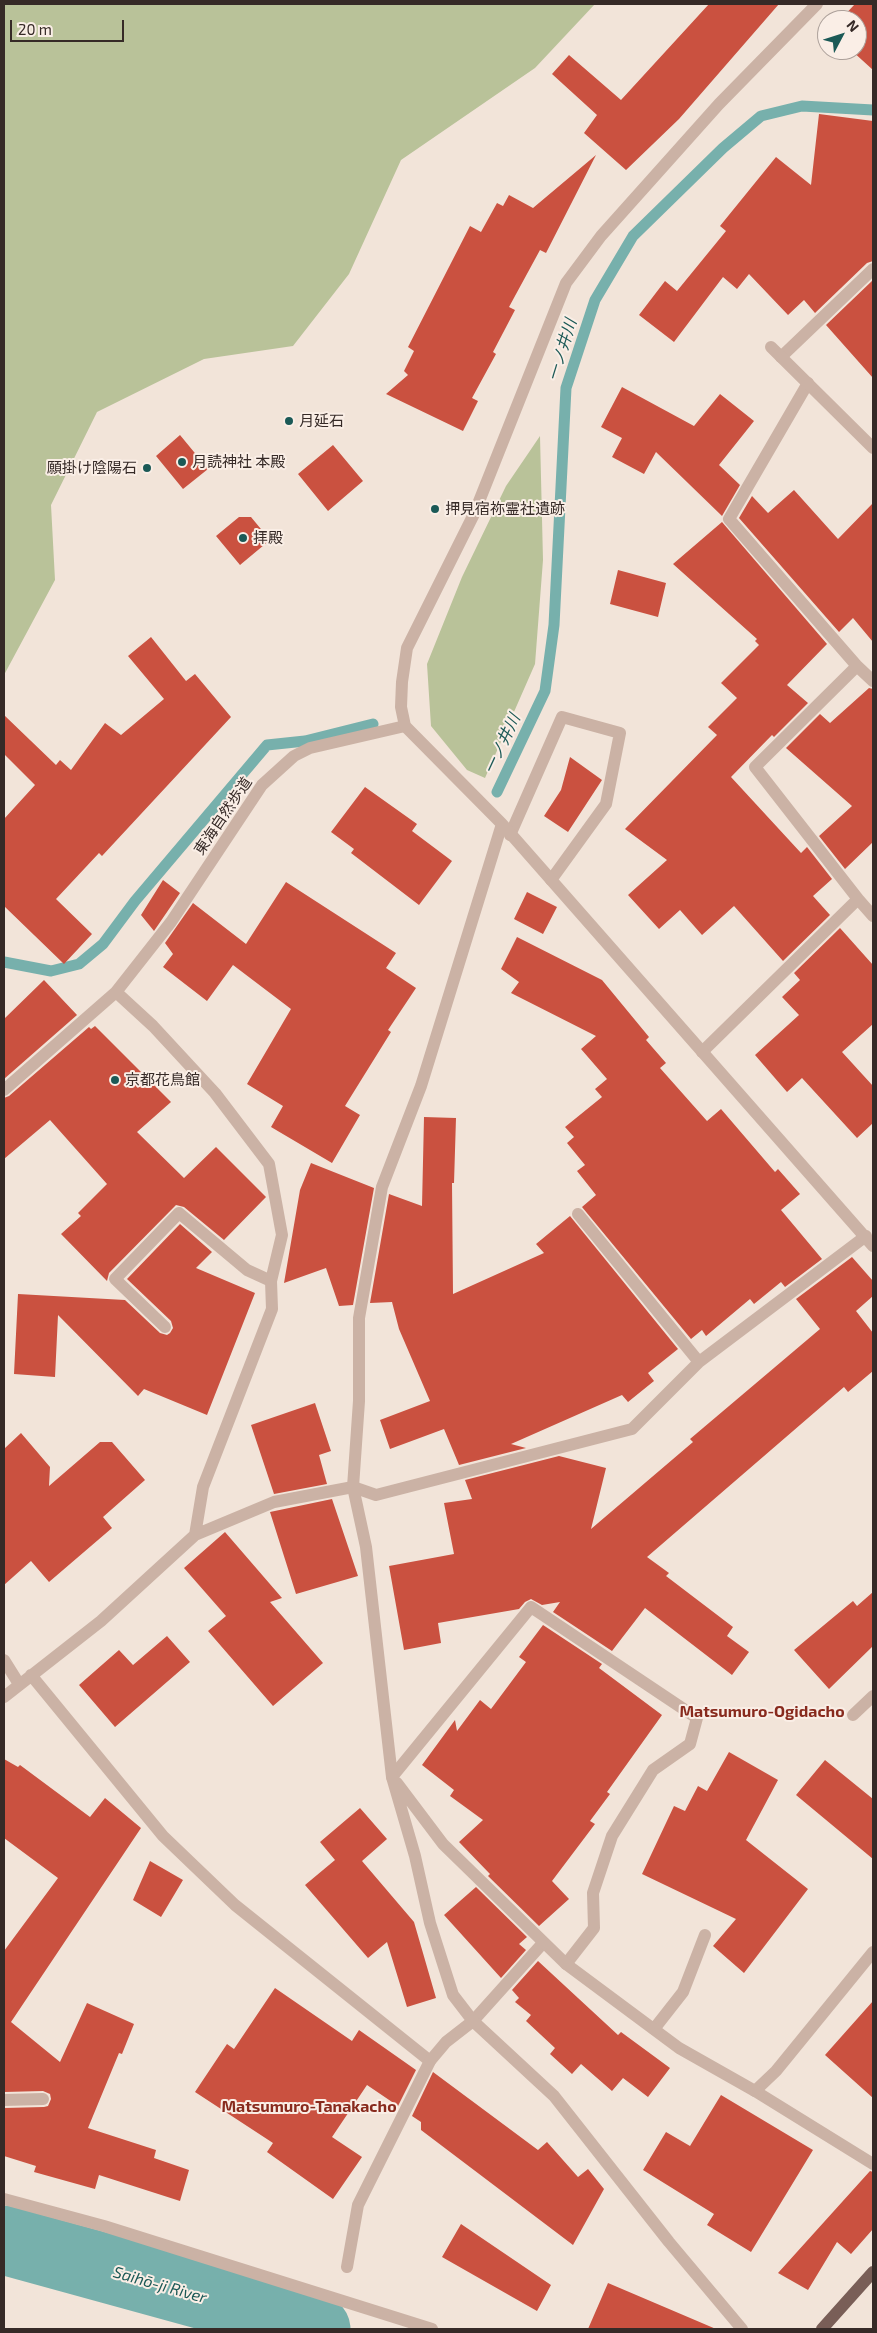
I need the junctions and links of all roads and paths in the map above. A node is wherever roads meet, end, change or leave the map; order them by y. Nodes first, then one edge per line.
1 (817, 4) edge
2 (873, 269) edge
3 (771, 347) dead end
4 (781, 357) junction
5 (808, 383) junction
6 (873, 448) edge
7 (857, 666) junction
8 (873, 681) edge
9 (405, 726) junction
10 (502, 824) junction
11 (510, 834) junction
12 (551, 880) junction
13 (858, 899) junction
14 (873, 916) edge
15 (116, 992) junction
16 (702, 1052) junction
17 (4, 1090) edge
18 (578, 1214) dead end
19 (871, 1243) edge
20 (271, 1281) junction
21 (164, 1327) dead end
22 (699, 1362) junction
23 (353, 1487) junction
24 (195, 1535) junction
25 (4, 1660) edge
26 (31, 1675) junction
27 (19, 1684) junction
28 (873, 1696) edge
29 (4, 1697) edge
30 (853, 1715) dead end
31 (392, 1776) junction
32 (705, 1935) dead end
33 (543, 1943) junction
34 (873, 1952) edge
35 (566, 1964) junction
36 (473, 2021) junction
37 (654, 2029) junction
38 (430, 2062) junction
39 (755, 2091) junction
40 (43, 2099) dead end
41 (4, 2100) edge
42 (873, 2164) edge
43 (4, 2199) edge
44 (347, 2267) dead end
45 (873, 2272) edge
46 (432, 2329) edge
47 (742, 2329) edge
48 (822, 2329) edge

1 - 9 street
2 - 4 street
3 - 4 street
4 - 5 street
5 - 6 street
5 - 7 street
7 - 8 street
7 - 13 street
9 - 10 street
9 - 15 street, 東海自然歩道
10 - 11 street
10 - 23 street
11 - 12 street
11 - 12 street
12 - 16 street
13 - 14 street
13 - 16 street
15 - 17 street, 東海自然歩道
15 - 20 street
16 - 19 street
18 - 22 street
19 - 22 street
20 - 21 street
20 - 24 street
22 - 23 street
23 - 24 street
23 - 31 street
24 - 26 street
25 - 27 street
26 - 27 street
26 - 38 street
27 - 29 street
28 - 30 street
31 - 33 street
31 - 35 street
31 - 36 street
32 - 37 street
33 - 35 street
33 - 36 street
34 - 39 street
35 - 37 street
36 - 38 street
36 - 47 street
37 - 39 street
38 - 44 street
39 - 42 street
40 - 41 street
43 - 46 street
45 - 48 main road

